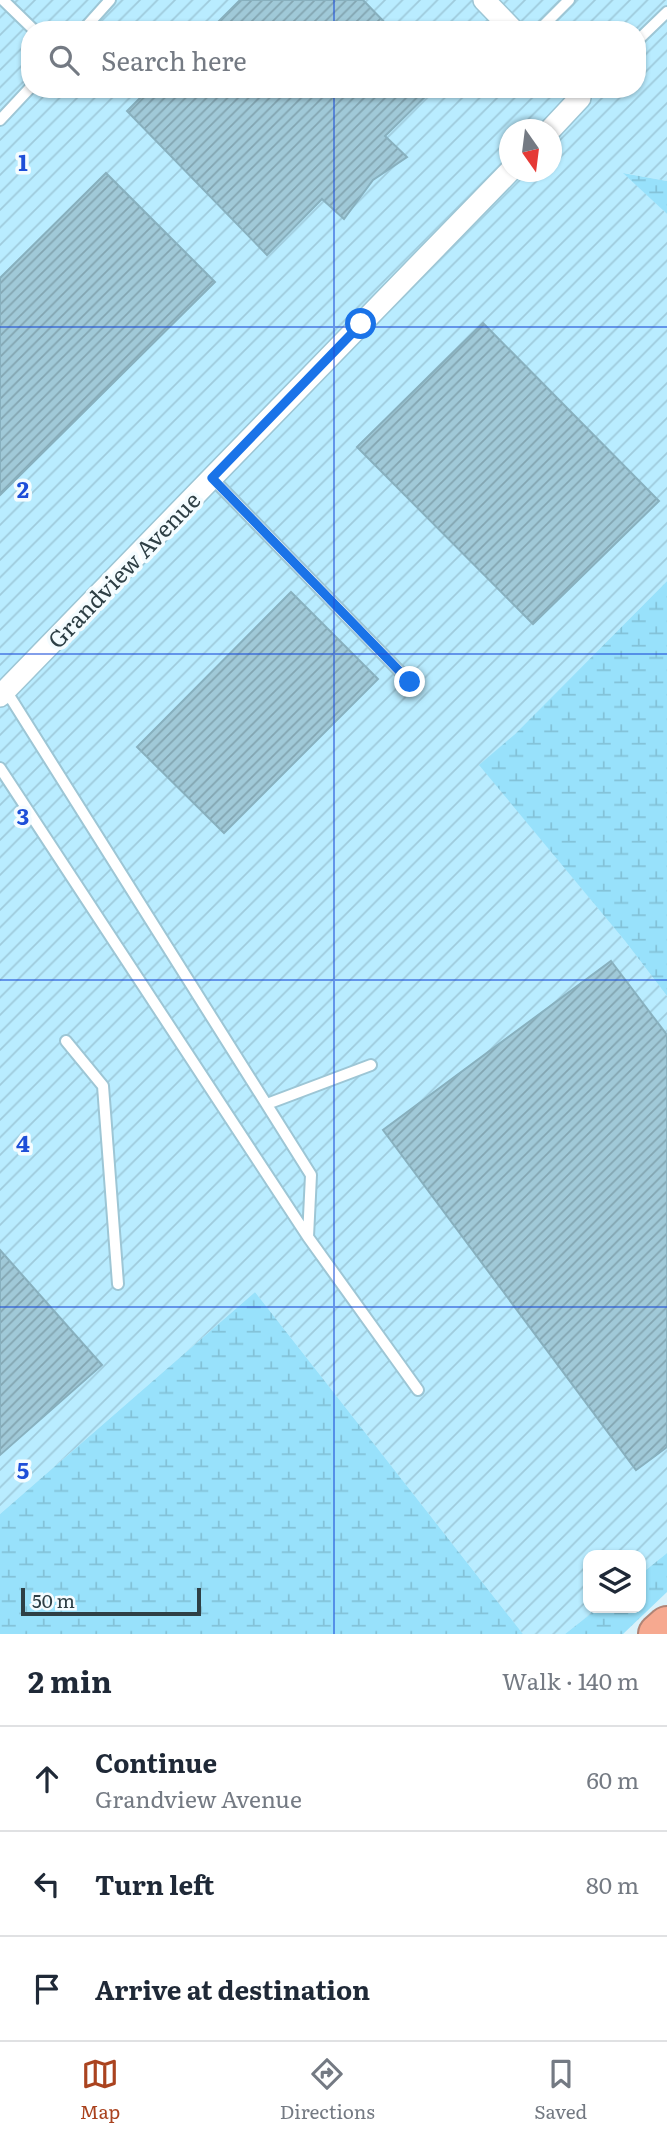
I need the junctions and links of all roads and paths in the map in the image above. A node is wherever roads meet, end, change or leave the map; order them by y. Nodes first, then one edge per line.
1 (3, 0) edge
2 (110, 0) edge
3 (484, 0) edge
4 (569, 0) edge
5 (667, 12) edge
6 (25, 21) edge
7 (91, 21) edge
8 (504, 21) edge
9 (548, 21) edge
10 (646, 32) edge
11 (21, 98) edge
12 (576, 98) edge
13 (559, 119) edge
14 (0, 120) edge
15 (499, 181) edge
16 (212, 478) junction
17 (410, 682) dead end
18 (3, 692) edge
19 (0, 768) edge
20 (66, 1041) dead end
21 (371, 1065) dead end
22 (267, 1104) junction
23 (308, 1237) junction
24 (118, 1284) dead end
25 (418, 1390) dead end
26 (667, 1626) edge
27 (658, 1634) edge

1 - 6 lane
2 - 7 lane
3 - 8 street
4 - 9 lane
5 - 10 lane
11 - 14 lane
12 - 13 street
15 - 16 street, Grandview Avenue
16 - 17 lane
16 - 18 street, Grandview Avenue
18 - 22 lane
19 - 23 lane
20 - 24 lane
21 - 22 lane
22 - 23 lane
23 - 25 lane
26 - 27 highway

